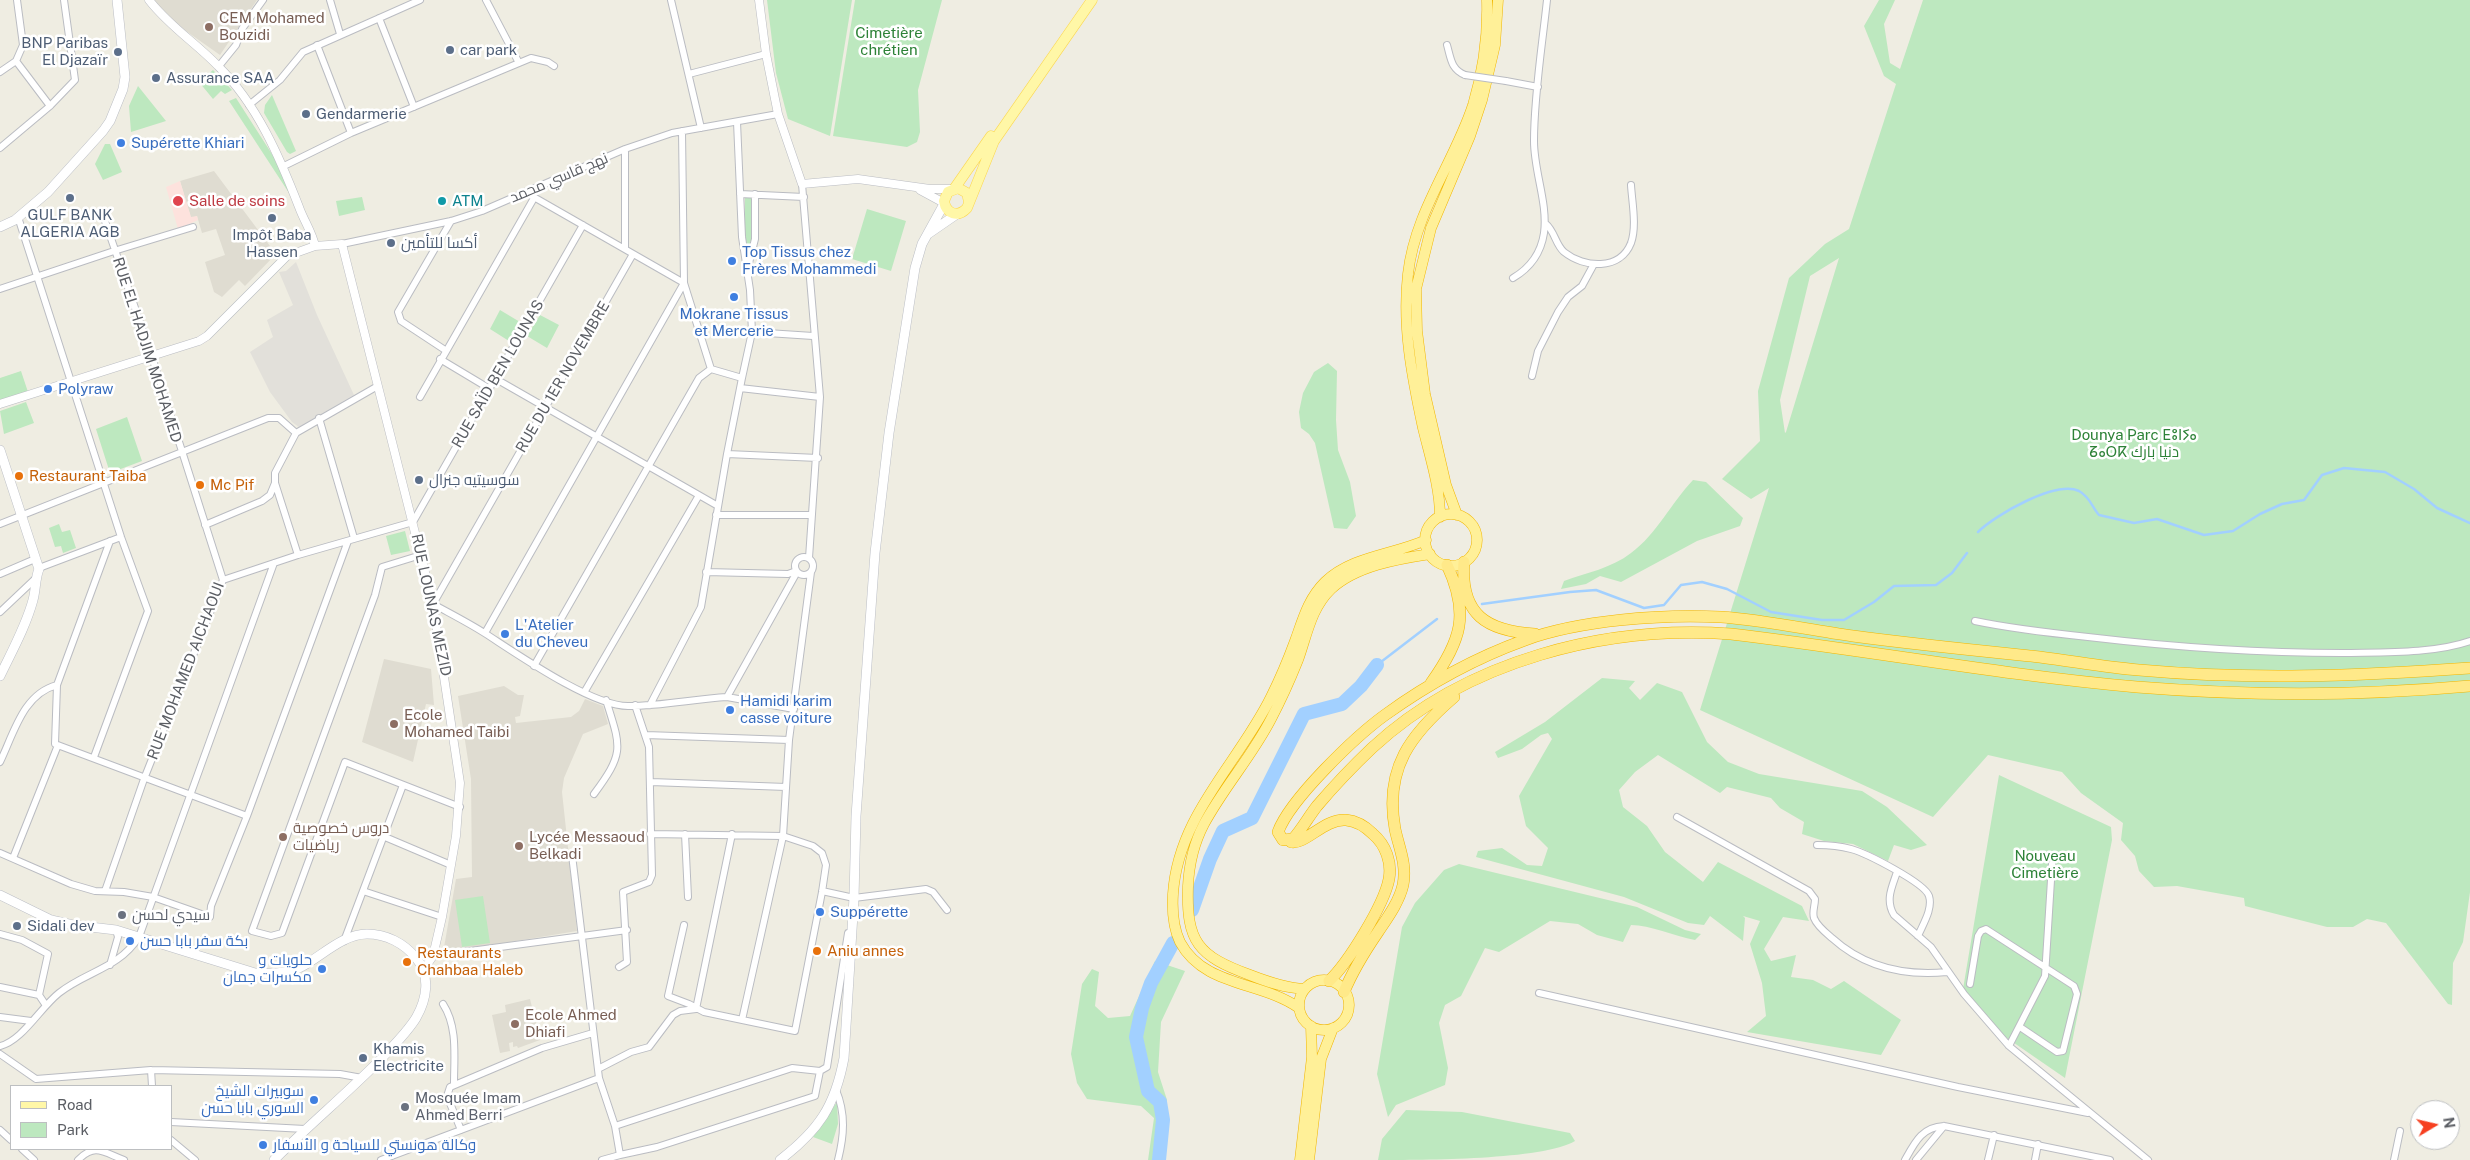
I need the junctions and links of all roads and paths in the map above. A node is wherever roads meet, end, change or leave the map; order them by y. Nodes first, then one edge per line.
1 (17, 0) edge
2 (64, 0) edge
3 (117, 0) edge
4 (149, 0) edge
5 (263, 0) edge
6 (330, 0) edge
7 (420, 0) edge
8 (486, 0) edge
9 (671, 0) edge
10 (759, 0) edge
11 (1086, 0) edge
12 (1092, 0) edge
13 (1487, 0) edge
14 (1498, 0) edge
15 (1547, 0) edge
16 (379, 18) junction
17 (340, 34) junction
18 (317, 45) junction
19 (1447, 45) dead end
20 (766, 54) junction
21 (16, 61) junction
22 (519, 63) junction
23 (219, 66) junction
24 (554, 66) dead end
25 (0, 72) edge
26 (689, 74) junction
27 (1538, 87) junction
28 (248, 104) junction
29 (50, 106) junction
30 (414, 107) junction
31 (778, 114) junction
32 (737, 122) junction
33 (701, 128) junction
34 (682, 131) junction
35 (351, 133) junction
36 (0, 148) edge
37 (625, 149) junction
38 (284, 166) junction
39 (802, 184) junction
40 (1631, 185) dead end
41 (914, 187) junction
42 (953, 189) junction
43 (525, 192) junction
44 (740, 194) junction
45 (755, 194) junction
46 (804, 197) junction
47 (534, 198) junction
48 (969, 202) junction
49 (944, 204) junction
50 (957, 214) junction
51 (18, 217) junction
52 (105, 221) dead end
53 (451, 221) junction
54 (1545, 223) junction
55 (583, 225) junction
56 (1, 226) edge
57 (193, 227) dead end
58 (928, 234) junction
59 (342, 244) junction
60 (315, 246) junction
61 (625, 248) junction
62 (114, 251) junction
63 (633, 254) junction
64 (1594, 264) junction
65 (747, 272) junction
66 (35, 278) junction
67 (1513, 278) dead end
68 (684, 283) junction
69 (0, 289) edge
70 (752, 332) junction
71 (813, 336) junction
72 (445, 350) junction
73 (152, 357) junction
74 (440, 359) junction
75 (711, 369) junction
76 (1532, 376) dead end
77 (742, 378) junction
78 (496, 379) junction
79 (72, 381) junction
80 (376, 387) junction
81 (490, 388) junction
82 (740, 388) junction
83 (420, 397) dead end
84 (820, 397) junction
85 (0, 404) edge
86 (546, 408) junction
87 (319, 418) junction
88 (296, 433) junction
89 (598, 438) junction
90 (0, 450) edge
91 (180, 451) junction
92 (727, 454) junction
93 (818, 458) junction
94 (648, 468) junction
95 (275, 483) junction
96 (104, 484) junction
97 (698, 497) junction
98 (718, 506) junction
99 (23, 514) junction
100 (716, 515) junction
101 (812, 515) junction
102 (1457, 515) junction
103 (1440, 517) junction
104 (414, 522) junction
105 (0, 524) edge
106 (206, 525) junction
107 (121, 537) junction
108 (351, 539) junction
109 (1426, 540) junction
110 (110, 542) junction
111 (1430, 554) junction
112 (298, 555) junction
113 (421, 555) junction
114 (809, 558) junction
115 (1464, 562) junction
116 (37, 563) junction
117 (274, 563) junction
118 (1447, 565) junction
119 (706, 572) junction
120 (797, 572) junction
121 (811, 572) junction
122 (0, 574) edge
123 (35, 579) junction
124 (223, 580) junction
125 (433, 604) junction
126 (0, 612) edge
127 (1975, 621) dead end
128 (485, 633) junction
129 (1542, 635) junction
130 (2470, 640) edge
131 (534, 666) junction
132 (2470, 668) edge
133 (0, 676) edge
134 (1470, 682) junction
135 (1430, 684) junction
136 (58, 685) junction
137 (2470, 686) edge
138 (585, 691) junction
139 (727, 697) junction
140 (606, 700) junction
141 (635, 705) junction
142 (650, 705) junction
143 (794, 709) junction
144 (646, 735) junction
145 (790, 740) junction
146 (58, 745) junction
147 (94, 757) junction
148 (0, 762) edge
149 (144, 779) junction
150 (651, 782) junction
151 (403, 785) junction
152 (786, 786) junction
153 (594, 794) dead end
154 (189, 796) junction
155 (460, 807) junction
156 (247, 816) junction
157 (1677, 817) dead end
158 (650, 834) junction
159 (685, 834) junction
160 (732, 834) junction
161 (783, 836) junction
162 (385, 837) junction
163 (1290, 841) junction
164 (1817, 845) dead end
165 (0, 853) edge
166 (572, 855) dead end
167 (13, 858) junction
168 (2052, 864) dead end
169 (451, 865) junction
170 (1897, 872) junction
171 (104, 891) junction
172 (363, 891) junction
173 (822, 891) junction
174 (0, 895) edge
175 (153, 897) junction
176 (688, 897) dead end
177 (854, 898) junction
178 (947, 910) dead end
179 (442, 917) junction
180 (684, 925) dead end
181 (116, 930) junction
182 (627, 930) junction
183 (0, 934) edge
184 (1918, 936) junction
185 (139, 937) junction
186 (581, 937) junction
187 (344, 941) junction
188 (433, 956) junction
189 (110, 966) junction
190 (619, 967) dead end
191 (2047, 968) junction
192 (424, 969) junction
193 (1947, 972) junction
194 (1328, 981) junction
195 (1970, 984) dead end
196 (0, 987) edge
197 (1304, 990) junction
198 (1344, 992) junction
199 (1539, 993) dead end
200 (38, 995) junction
201 (45, 1004) junction
202 (443, 1004) dead end
203 (1299, 1008) junction
204 (696, 1009) junction
205 (0, 1017) edge
206 (742, 1020) junction
207 (31, 1021) junction
208 (1310, 1026) junction
209 (2020, 1027) junction
210 (1332, 1028) junction
211 (593, 1033) junction
212 (0, 1046) edge
213 (2009, 1046) junction
214 (0, 1054) edge
215 (598, 1069) junction
216 (151, 1070) junction
217 (820, 1071) junction
218 (362, 1078) junction
219 (599, 1078) junction
220 (36, 1079) junction
221 (454, 1084) junction
222 (42, 1085) edge
223 (152, 1085) edge
224 (836, 1090) junction
225 (2088, 1113) junction
226 (172, 1122) edge
227 (615, 1126) junction
228 (1944, 1126) junction
229 (0, 1130) edge
230 (305, 1130) junction
231 (461, 1130) junction
232 (2400, 1131) dead end
233 (1994, 1135) junction
234 (10, 1139) edge
235 (172, 1141) edge
236 (2038, 1144) junction
237 (23, 1150) edge
238 (88, 1150) edge
239 (98, 1150) edge
240 (620, 1155) junction
241 (34, 1160) edge
242 (78, 1160) edge
243 (124, 1160) edge
244 (195, 1160) edge
245 (274, 1160) edge
246 (381, 1160) edge
247 (602, 1160) edge
248 (780, 1160) edge
249 (838, 1160) edge
250 (1300, 1160) edge
251 (1309, 1160) edge
252 (1905, 1160) edge
253 (1916, 1160) edge
254 (1988, 1160) edge
255 (2035, 1160) edge
256 (2110, 1160) edge
257 (2148, 1160) edge
258 (2394, 1160) edge

1 - 21 street
2 - 29 street
3 - 51 main road
4 - 23 street
5 - 23 street
6 - 17 street
7 - 16 street
8 - 22 street
9 - 26 street
10 - 20 street
11 - 42 main road
12 - 48 main road
13 - 103 highway
14 - 102 highway
15 - 27 street
16 - 17 street
16 - 30 street
17 - 18 street
18 - 28 street
18 - 35 street
19 - 27 street, bridge
20 - 26 street
20 - 31 street
21 - 25 street
21 - 29 street
22 - 24 street
22 - 30 street
23 - 28 street
26 - 33 street
27 - 54 street
28 - 38 street
29 - 36 street
30 - 35 street
31 - 32 street, نهج قاسي محمد
31 - 39 street
32 - 33 street, نهج قاسي محمد
32 - 44 street
33 - 34 street, نهج قاسي محمد
34 - 37 street, نهج قاسي محمد
34 - 68 street
35 - 38 street
37 - 43 street, نهج قاسي محمد
37 - 61 street
38 - 60 street
39 - 41 street
39 - 46 street
40 - 64 street
41 - 42 street
41 - 49 street
42 - 48 main road
42 - 49 main road
43 - 47 street
43 - 53 street, نهج قاسي محمد
44 - 45 street
44 - 65 street
45 - 46 street
45 - 65 street
46 - 71 street
47 - 55 street
47 - 72 street
48 - 50 main road
49 - 50 main road
49 - 58 main road
50 - 58 main road
51 - 56 main road
51 - 66 street
52 - 62 street, RUE EL HADJIM MOHAMED
53 - 59 street, نهج قاسي محمد
53 - 72 street
54 - 64 street
54 - 67 street
55 - 61 street
55 - 78 street, RUE SAÏD BEN LOUNAS
57 - 62 street
58 - 177 main road
59 - 60 street
59 - 80 street, RUE LOUNAS MEZID
60 - 73 street
61 - 63 street
62 - 66 street
62 - 73 street, RUE EL HADJIM MOHAMED
63 - 68 street
63 - 86 street, RUE DU 1ER NOVEMBRE
64 - 76 street
65 - 70 street
66 - 69 street
66 - 79 street
68 - 75 street
68 - 89 street
70 - 71 street
70 - 77 street
71 - 84 street
72 - 74 street
73 - 79 street
73 - 91 street, RUE EL HADJIM MOHAMED
74 - 81 street
74 - 83 street
75 - 77 street
75 - 94 street
77 - 82 street
78 - 81 street, RUE SAÏD BEN LOUNAS
78 - 86 street
79 - 85 street
79 - 96 street
80 - 87 street
80 - 104 street, RUE LOUNAS MEZID
81 - 104 street, RUE SAÏD BEN LOUNAS
82 - 84 street
82 - 92 street
84 - 93 street
86 - 89 street
86 - 125 street, RUE DU 1ER NOVEMBRE
87 - 88 street
87 - 108 street
88 - 91 street
88 - 95 street
89 - 94 street
89 - 128 street
90 - 99 main road
91 - 96 street
91 - 106 street, RUE MOHAMED AICHAOUI
92 - 93 street
92 - 98 street
93 - 101 street
94 - 97 street
94 - 131 street
95 - 106 street
95 - 112 street
96 - 99 street
96 - 107 street
97 - 98 street
97 - 138 street
98 - 100 street
99 - 105 street
99 - 116 main road
100 - 101 street
100 - 119 street
101 - 114 street
102 - 103 highway
102 - 115 highway
103 - 109 highway
104 - 108 street
104 - 113 street, RUE LOUNAS MEZID
106 - 124 street, RUE MOHAMED AICHAOUI
107 - 110 street
107 - 147 street
108 - 112 street
108 - 156 street
109 - 111 highway
109 - 203 highway
110 - 116 street
110 - 136 street
111 - 118 highway
111 - 197 highway
112 - 117 street
113 - 125 street, RUE LOUNAS MEZID
113 - 151 street
114 - 120 street
114 - 121 street
115 - 118 highway
115 - 129 highway
116 - 122 street
116 - 123 main road
117 - 124 street
117 - 154 street
118 - 135 highway
119 - 120 street
119 - 142 street
120 - 121 street
120 - 139 street
121 - 143 street
123 - 126 street
123 - 133 main road
124 - 149 street, RUE MOHAMED AICHAOUI
125 - 128 street
125 - 155 street, RUE LOUNAS MEZID
127 - 130 street
128 - 131 street
129 - 132 highway
129 - 135 highway
131 - 138 street
134 - 137 highway
134 - 163 highway
134 - 198 highway
135 - 163 highway
136 - 146 street
136 - 148 street
138 - 140 street
139 - 142 street
139 - 143 street
140 - 141 street
140 - 153 street
141 - 142 street
141 - 144 street
143 - 145 street
144 - 145 street
144 - 150 street
145 - 152 street
146 - 147 street
146 - 167 street
147 - 149 street
149 - 154 street
149 - 171 street, RUE MOHAMED AICHAOUI
150 - 152 street
150 - 158 street
151 - 155 street
151 - 162 street
152 - 161 street
154 - 156 street
154 - 175 street
155 - 169 street, RUE LOUNAS MEZID
156 - 175 street
157 - 193 street
158 - 159 street
158 - 182 street
159 - 160 street
159 - 176 street
160 - 161 street
160 - 204 street
161 - 173 street
161 - 206 street
162 - 169 street
162 - 172 street
163 - 194 highway
164 - 170 street
165 - 167 street
166 - 186 street
167 - 171 street
168 - 191 street
169 - 179 street, RUE LOUNAS MEZID
170 - 184 street
170 - 184 street
171 - 175 street
172 - 179 street
172 - 187 street
173 - 177 street
173 - 206 street
174 - 181 main road
175 - 185 street
177 - 178 street
177 - 217 street
177 - 224 main road
179 - 188 street, RUE LOUNAS MEZID
180 - 204 street
181 - 185 main road
181 - 189 street
182 - 186 street
182 - 190 street
183 - 200 street
184 - 193 street
185 - 187 main road
185 - 189 street
186 - 188 street
186 - 211 street
187 - 192 main road
188 - 192 street, RUE LOUNAS MEZID
189 - 201 street
191 - 195 street
191 - 209 street
191 - 209 street
192 - 218 main road
193 - 213 street
194 - 197 highway
194 - 198 highway
196 - 200 street
197 - 203 highway
198 - 210 highway
199 - 225 street
200 - 201 street
201 - 207 street
202 - 221 street
203 - 208 highway
204 - 206 street
204 - 215 street
205 - 207 street
207 - 212 street
208 - 210 highway
208 - 250 highway
209 - 213 street
210 - 251 highway
211 - 215 street
211 - 221 street
213 - 225 street
214 - 220 street
215 - 219 street
216 - 218 street
216 - 220 street
216 - 223 street
217 - 227 street
217 - 240 street
218 - 230 main road
219 - 227 street
219 - 231 street
220 - 222 street
221 - 231 street
224 - 248 main road
224 - 249 street
225 - 257 street
226 - 230 street
227 - 240 street
228 - 233 street
228 - 252 street
228 - 253 street
229 - 234 street
230 - 245 main road
231 - 246 street
232 - 258 street
233 - 236 street
233 - 254 street
235 - 244 street
236 - 255 street
236 - 256 street
237 - 241 street
238 - 242 street
239 - 243 street
240 - 247 street

